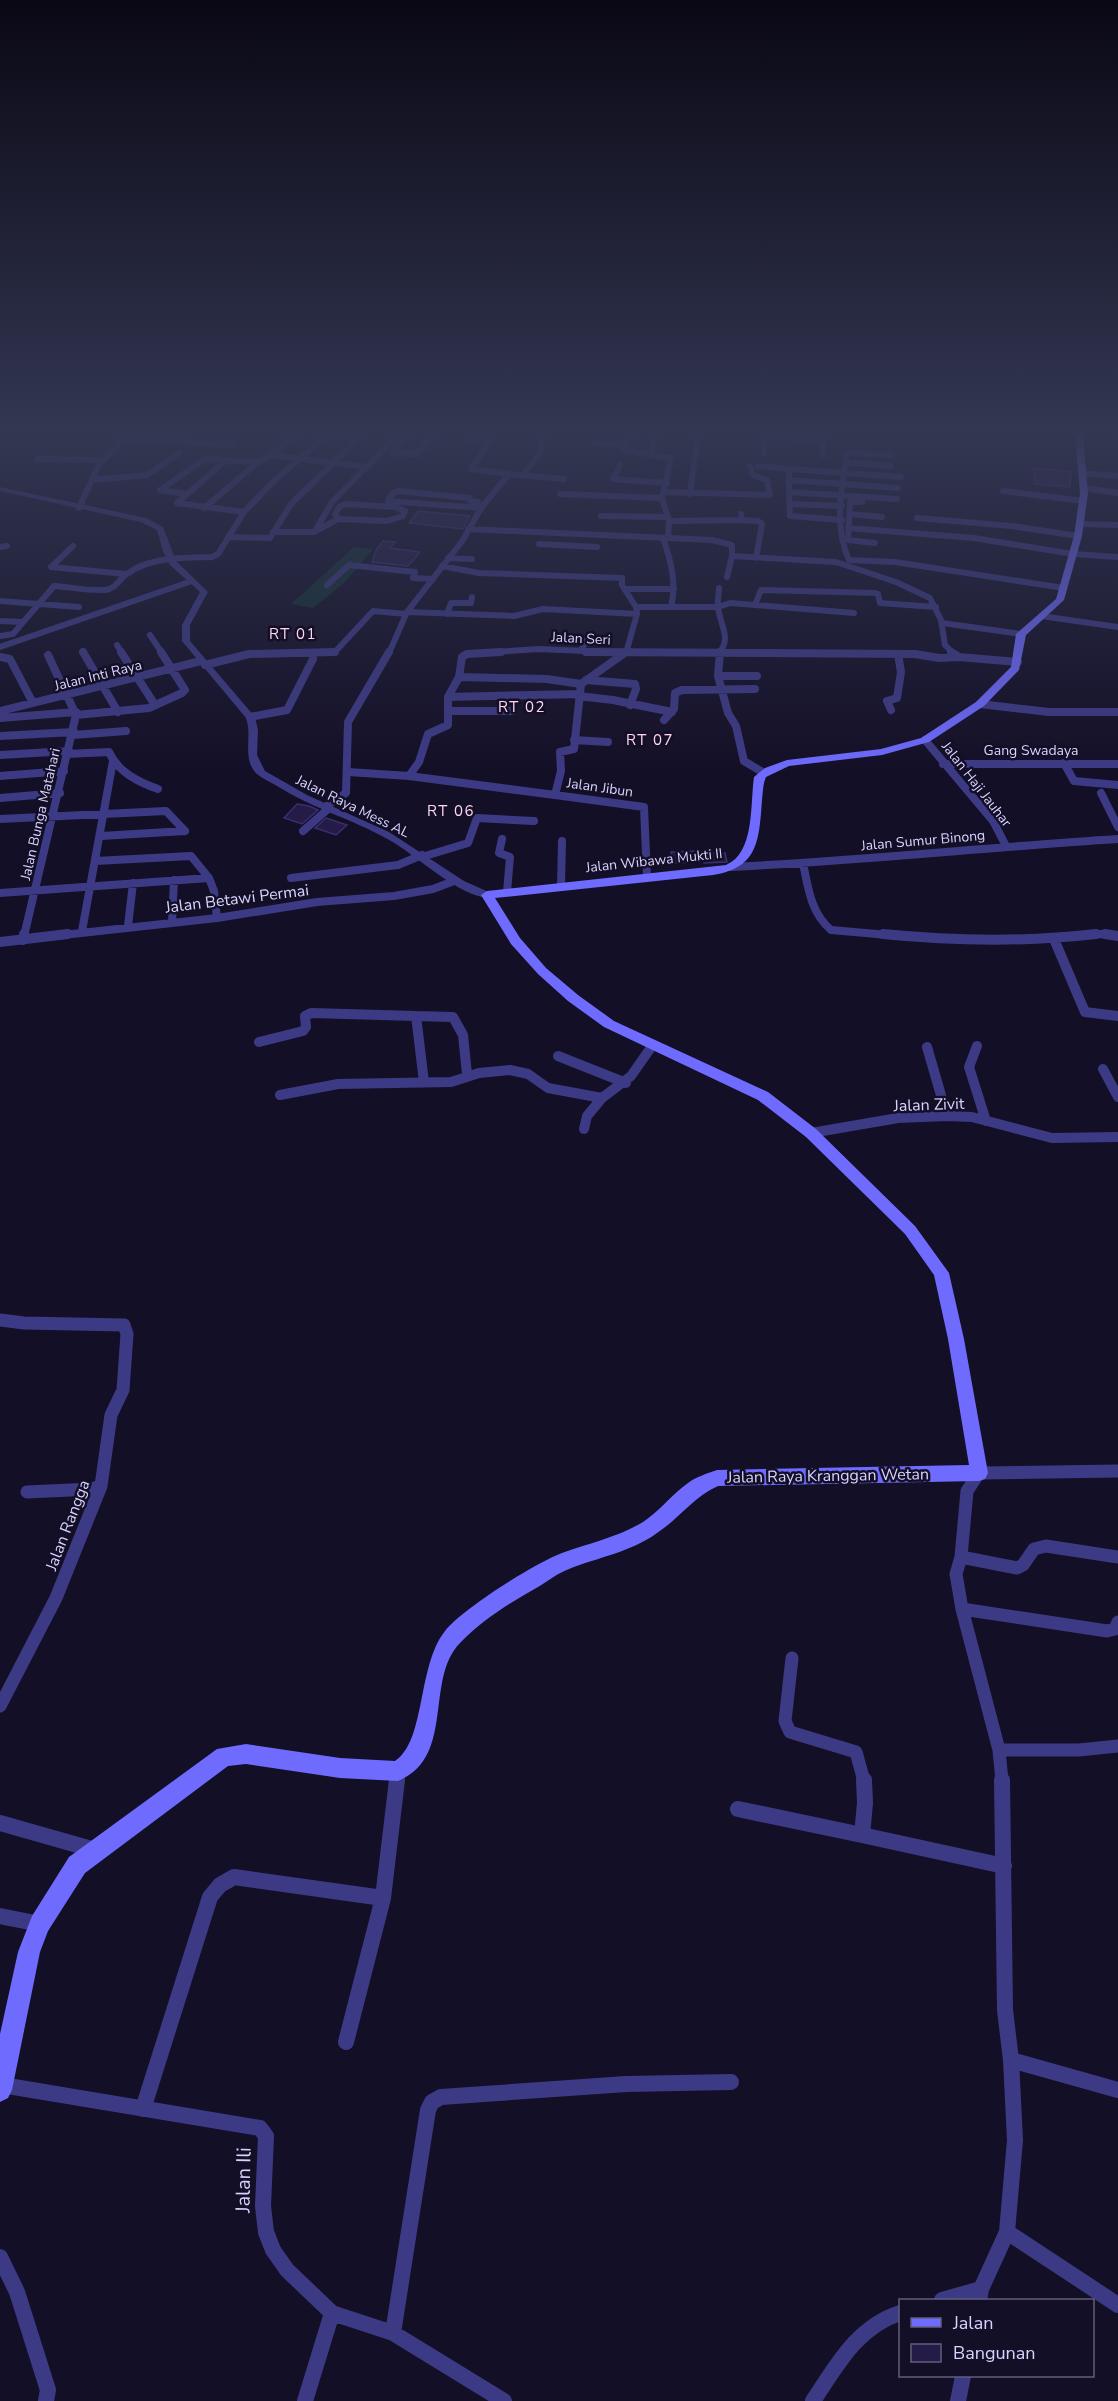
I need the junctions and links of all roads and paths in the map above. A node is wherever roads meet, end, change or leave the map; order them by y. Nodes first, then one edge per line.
1 (72, 547) edge
2 (163, 547) edge
3 (222, 547) edge
4 (457, 547) edge
5 (668, 547) edge
6 (733, 547) edge
7 (758, 547) edge
8 (844, 547) edge
9 (1028, 547) edge
10 (1075, 547) edge
11 (1073, 554) junction
12 (732, 556) junction
13 (1118, 557) edge
14 (169, 558) junction
15 (448, 558) junction
16 (756, 558) junction
17 (472, 559) dead end
18 (442, 566) junction
19 (70, 569) junction
20 (126, 574) junction
21 (727, 577) dead end
22 (433, 579) junction
23 (192, 581) junction
24 (327, 585) dead end
25 (54, 586) junction
26 (719, 588) dead end
27 (625, 589) junction
28 (674, 589) junction
29 (1064, 589) junction
30 (806, 592) junction
31 (472, 597) dead end
32 (0, 601) edge
33 (38, 604) junction
34 (755, 605) junction
35 (79, 607) dead end
36 (671, 607) junction
37 (718, 607) junction
38 (936, 607) junction
39 (804, 610) junction
40 (636, 611) junction
41 (406, 613) junction
42 (854, 613) dead end
43 (447, 614) junction
44 (1041, 616) junction
45 (0, 621) edge
46 (22, 622) junction
47 (942, 623) junction
48 (1118, 627) edge
49 (1022, 634) junction
50 (150, 635) dead end
51 (590, 635) dead end
52 (0, 636) edge
53 (117, 645) dead end
54 (0, 647) edge
55 (581, 650) junction
56 (83, 651) dead end
57 (626, 653) junction
58 (719, 653) junction
59 (898, 654) junction
60 (48, 655) dead end
61 (0, 657) edge
62 (959, 657) junction
63 (313, 659) dead end
64 (1018, 662) junction
65 (203, 663) junction
66 (173, 669) junction
67 (718, 676) junction
68 (758, 676) dead end
69 (139, 677) junction
70 (459, 678) junction
71 (584, 682) junction
72 (104, 686) junction
73 (720, 689) junction
74 (755, 689) dead end
75 (68, 695) junction
76 (578, 695) junction
77 (448, 697) junction
78 (33, 703) junction
79 (980, 704) junction
80 (155, 705) junction
81 (630, 705) junction
82 (891, 710) dead end
83 (0, 711) edge
84 (449, 711) junction
85 (513, 711) dead end
86 (118, 712) junction
87 (672, 712) junction
88 (1118, 712) edge
89 (76, 714) junction
90 (250, 717) junction
91 (0, 718) edge
92 (664, 720) dead end
93 (126, 731) dead end
94 (73, 733) junction
95 (0, 736) edge
96 (574, 740) junction
97 (925, 740) junction
98 (608, 741) dead end
99 (68, 753) junction
100 (0, 755) edge
101 (113, 761) junction
102 (1064, 763) junction
103 (944, 764) junction
104 (1118, 764) edge
105 (64, 771) junction
106 (348, 772) junction
107 (764, 773) junction
108 (0, 776) edge
109 (409, 776) junction
110 (1118, 785) edge
111 (158, 789) dead end
112 (60, 793) junction
113 (1101, 793) dead end
114 (555, 795) junction
115 (0, 798) edge
116 (327, 808) junction
117 (105, 814) junction
118 (53, 817) junction
119 (534, 821) dead end
120 (2, 822) edge
121 (1118, 827) edge
122 (303, 831) dead end
123 (101, 836) junction
124 (502, 839) dead end
125 (562, 841) dead end
126 (1117, 841) edge
127 (1006, 846) junction
128 (423, 856) junction
129 (95, 861) junction
130 (803, 863) junction
131 (731, 867) junction
132 (647, 877) junction
133 (209, 878) junction
134 (291, 878) dead end
135 (174, 880) junction
136 (454, 881) junction
137 (133, 883) junction
138 (90, 886) junction
139 (561, 886) junction
140 (37, 890) junction
141 (507, 892) junction
142 (0, 893) edge
143 (487, 896) junction
144 (218, 918) junction
145 (172, 922) junction
146 (128, 926) junction
147 (82, 931) junction
148 (1118, 936) edge
149 (1054, 939) junction
150 (23, 940) junction
151 (0, 942) edge
152 (416, 1016) junction
153 (1118, 1016) edge
154 (259, 1042) dead end
155 (652, 1046) junction
156 (977, 1046) dead end
157 (927, 1047) dead end
158 (558, 1056) dead end
159 (1103, 1069) dead end
160 (467, 1074) junction
161 (424, 1082) junction
162 (626, 1083) junction
163 (280, 1095) dead end
164 (1118, 1097) edge
165 (602, 1098) junction
166 (947, 1116) junction
167 (986, 1121) junction
168 (584, 1129) dead end
169 (811, 1133) junction
170 (1118, 1137) edge
171 (0, 1320) edge
172 (1118, 1472) edge
173 (979, 1473) junction
174 (101, 1486) junction
175 (27, 1492) dead end
176 (962, 1557) junction
177 (1118, 1557) edge
178 (962, 1609) junction
179 (1118, 1622) edge
180 (792, 1658) dead end
181 (0, 1706) edge
182 (1118, 1746) edge
183 (999, 1750) junction
184 (398, 1771) junction
185 (738, 1809) dead end
186 (0, 1823) edge
187 (862, 1835) junction
188 (96, 1850) junction
189 (1004, 1866) junction
190 (383, 1898) junction
191 (0, 1916) edge
192 (40, 1924) junction
193 (346, 2042) dead end
194 (1011, 2060) junction
195 (731, 2082) dead end
196 (1, 2087) edge
197 (1118, 2090) edge
198 (143, 2109) junction
199 (1007, 2232) junction
200 (0, 2257) edge
201 (980, 2295) edge
202 (955, 2299) edge
203 (1118, 2305) edge
204 (332, 2313) junction
205 (899, 2313) edge
206 (393, 2333) junction
207 (963, 2377) edge
208 (46, 2401) edge
209 (305, 2401) edge
210 (504, 2401) edge
211 (813, 2401) edge
212 (958, 2401) edge

1 - 19 street
2 - 14 street
3 - 14 street
4 - 15 street
5 - 28 street
6 - 12 street
7 - 16 street
8 - 29 street
9 - 11 street
10 - 11 main road
11 - 13 street
11 - 29 main road
12 - 16 street
12 - 21 street
14 - 20 street
14 - 23 street
15 - 17 street
15 - 18 street
16 - 38 street
18 - 22 street
18 - 27 street
19 - 20 street
19 - 25 street
20 - 25 street
22 - 24 street
22 - 41 street
23 - 54 street
23 - 65 street
25 - 33 street
26 - 37 street
27 - 28 street
27 - 40 street
28 - 36 street
29 - 44 main road
30 - 34 street
30 - 38 street
30 - 39 street
31 - 43 street
32 - 33 street
33 - 35 street
33 - 46 street
34 - 37 street
34 - 39 street
36 - 37 street
36 - 40 street
37 - 58 street
38 - 47 street
39 - 42 street
40 - 43 street
40 - 57 street
41 - 43 street
41 - 65 street, Jalan Inti Raya
41 - 106 street
44 - 48 street
44 - 49 main road
45 - 46 street
46 - 52 street
47 - 49 street
47 - 62 street
49 - 64 main road
50 - 66 street
51 - 55 street
53 - 69 street
55 - 57 street, Jalan Seri
55 - 70 street, Jalan Seri
56 - 72 street
57 - 58 street, Jalan Seri
57 - 71 street
58 - 59 street, Jalan Seri
58 - 67 street
59 - 62 street, Jalan Seri
59 - 82 street
60 - 75 street
61 - 78 street
62 - 64 street, Jalan Seri
63 - 90 street
64 - 79 main road
65 - 66 street, Jalan Inti Raya
65 - 90 street
66 - 69 street, Jalan Inti Raya
66 - 80 street
67 - 68 street
67 - 73 street
69 - 72 street, Jalan Inti Raya
69 - 80 street
70 - 71 street
70 - 77 street, Jalan Seri
71 - 76 street
71 - 81 street
72 - 75 street, Jalan Inti Raya
72 - 86 street
73 - 74 street
73 - 87 street
73 - 107 street
75 - 78 street, Jalan Inti Raya
75 - 89 street
76 - 77 street
76 - 81 street
76 - 96 street
77 - 84 street
78 - 83 street, Jalan Inti Raya
79 - 88 street
79 - 97 main road
80 - 86 street
81 - 87 street
84 - 85 street
84 - 109 street
86 - 89 street
87 - 92 street
89 - 91 street
89 - 94 street, Jalan Bunga Matahari
90 - 116 street, Jalan Raya Mess AL
93 - 94 street
94 - 95 street
94 - 99 street, Jalan Bunga Matahari
96 - 98 street
96 - 114 street, Jalan Jibun
97 - 103 street, Jalan Haji Jauhar
97 - 107 main road
99 - 100 street
99 - 101 street
99 - 105 street, Jalan Bunga Matahari
101 - 111 street
101 - 117 street
102 - 103 street, Gang Swadaya
102 - 104 street, Gang Swadaya
102 - 110 street
103 - 127 street, Jalan Haji Jauhar
105 - 108 street
105 - 112 street, Jalan Bunga Matahari
106 - 109 street
106 - 116 street
107 - 131 main road, Jalan Wibawa Mukti II
109 - 114 street, Jalan Jibun
112 - 115 street
112 - 118 street, Jalan Bunga Matahari
113 - 121 street
114 - 132 street, Jalan Jibun
116 - 122 street
116 - 128 street, Jalan Raya Mess AL
117 - 118 street
117 - 123 street
117 - 123 street
118 - 120 street
118 - 140 street, Jalan Bunga Matahari
119 - 128 street
123 - 129 street
124 - 141 street
125 - 139 street
126 - 127 street, Jalan Sumur Binong
127 - 130 street, Jalan Sumur Binong
128 - 134 street
128 - 136 street, Jalan Raya Mess AL
129 - 133 street
129 - 138 street
130 - 131 street, Jalan Sumur Binong
130 - 149 street
131 - 132 main road, Jalan Wibawa Mukti II
132 - 139 main road, Jalan Wibawa Mukti II
133 - 135 street
133 - 144 street
135 - 137 street
135 - 145 street
136 - 143 street, Jalan Raya Mess AL
136 - 144 street, Jalan Betawi Permai
137 - 138 street
137 - 146 street
138 - 140 street
138 - 147 street
139 - 141 main road, Jalan Wibawa Mukti II
140 - 142 street
140 - 150 street, Jalan Bunga Matahari
141 - 143 main road, Jalan Wibawa Mukti II
143 - 155 main road
144 - 145 street, Jalan Betawi Permai
145 - 146 street, Jalan Betawi Permai
146 - 147 street, Jalan Betawi Permai
147 - 150 street, Jalan Betawi Permai
148 - 149 street
149 - 153 street
150 - 151 street, Jalan Betawi Permai
152 - 154 street
152 - 160 street
152 - 161 street
155 - 162 street
155 - 169 main road
156 - 167 street
157 - 166 street
158 - 162 street
159 - 164 street
160 - 161 street
160 - 165 street
161 - 163 street
162 - 165 street
165 - 168 street
166 - 167 street, Jalan Zivit
166 - 169 street, Jalan Zivit
167 - 170 street, Jalan Zivit
169 - 173 main road
171 - 174 street, Jalan Rangga
172 - 173 street
173 - 176 street
173 - 184 main road, Jalan Raya Kranggan Wetan
174 - 175 street
174 - 181 street, Jalan Rangga
176 - 177 street
176 - 178 street
178 - 179 street
178 - 183 street
180 - 187 street
182 - 183 street
183 - 189 street
184 - 188 main road
184 - 190 street
185 - 187 street
186 - 188 street
187 - 189 street
188 - 192 main road
189 - 194 street
190 - 193 street
190 - 198 street
191 - 192 street
192 - 196 main road
194 - 197 street
194 - 199 street
195 - 206 street
196 - 198 street, Jalan Ili
198 - 204 street, Jalan Ili
199 - 201 street
199 - 203 street
200 - 208 street
201 - 202 street
204 - 206 street, Jalan Ili
204 - 209 street
205 - 211 street
206 - 210 street, Jalan Ili
207 - 212 street

